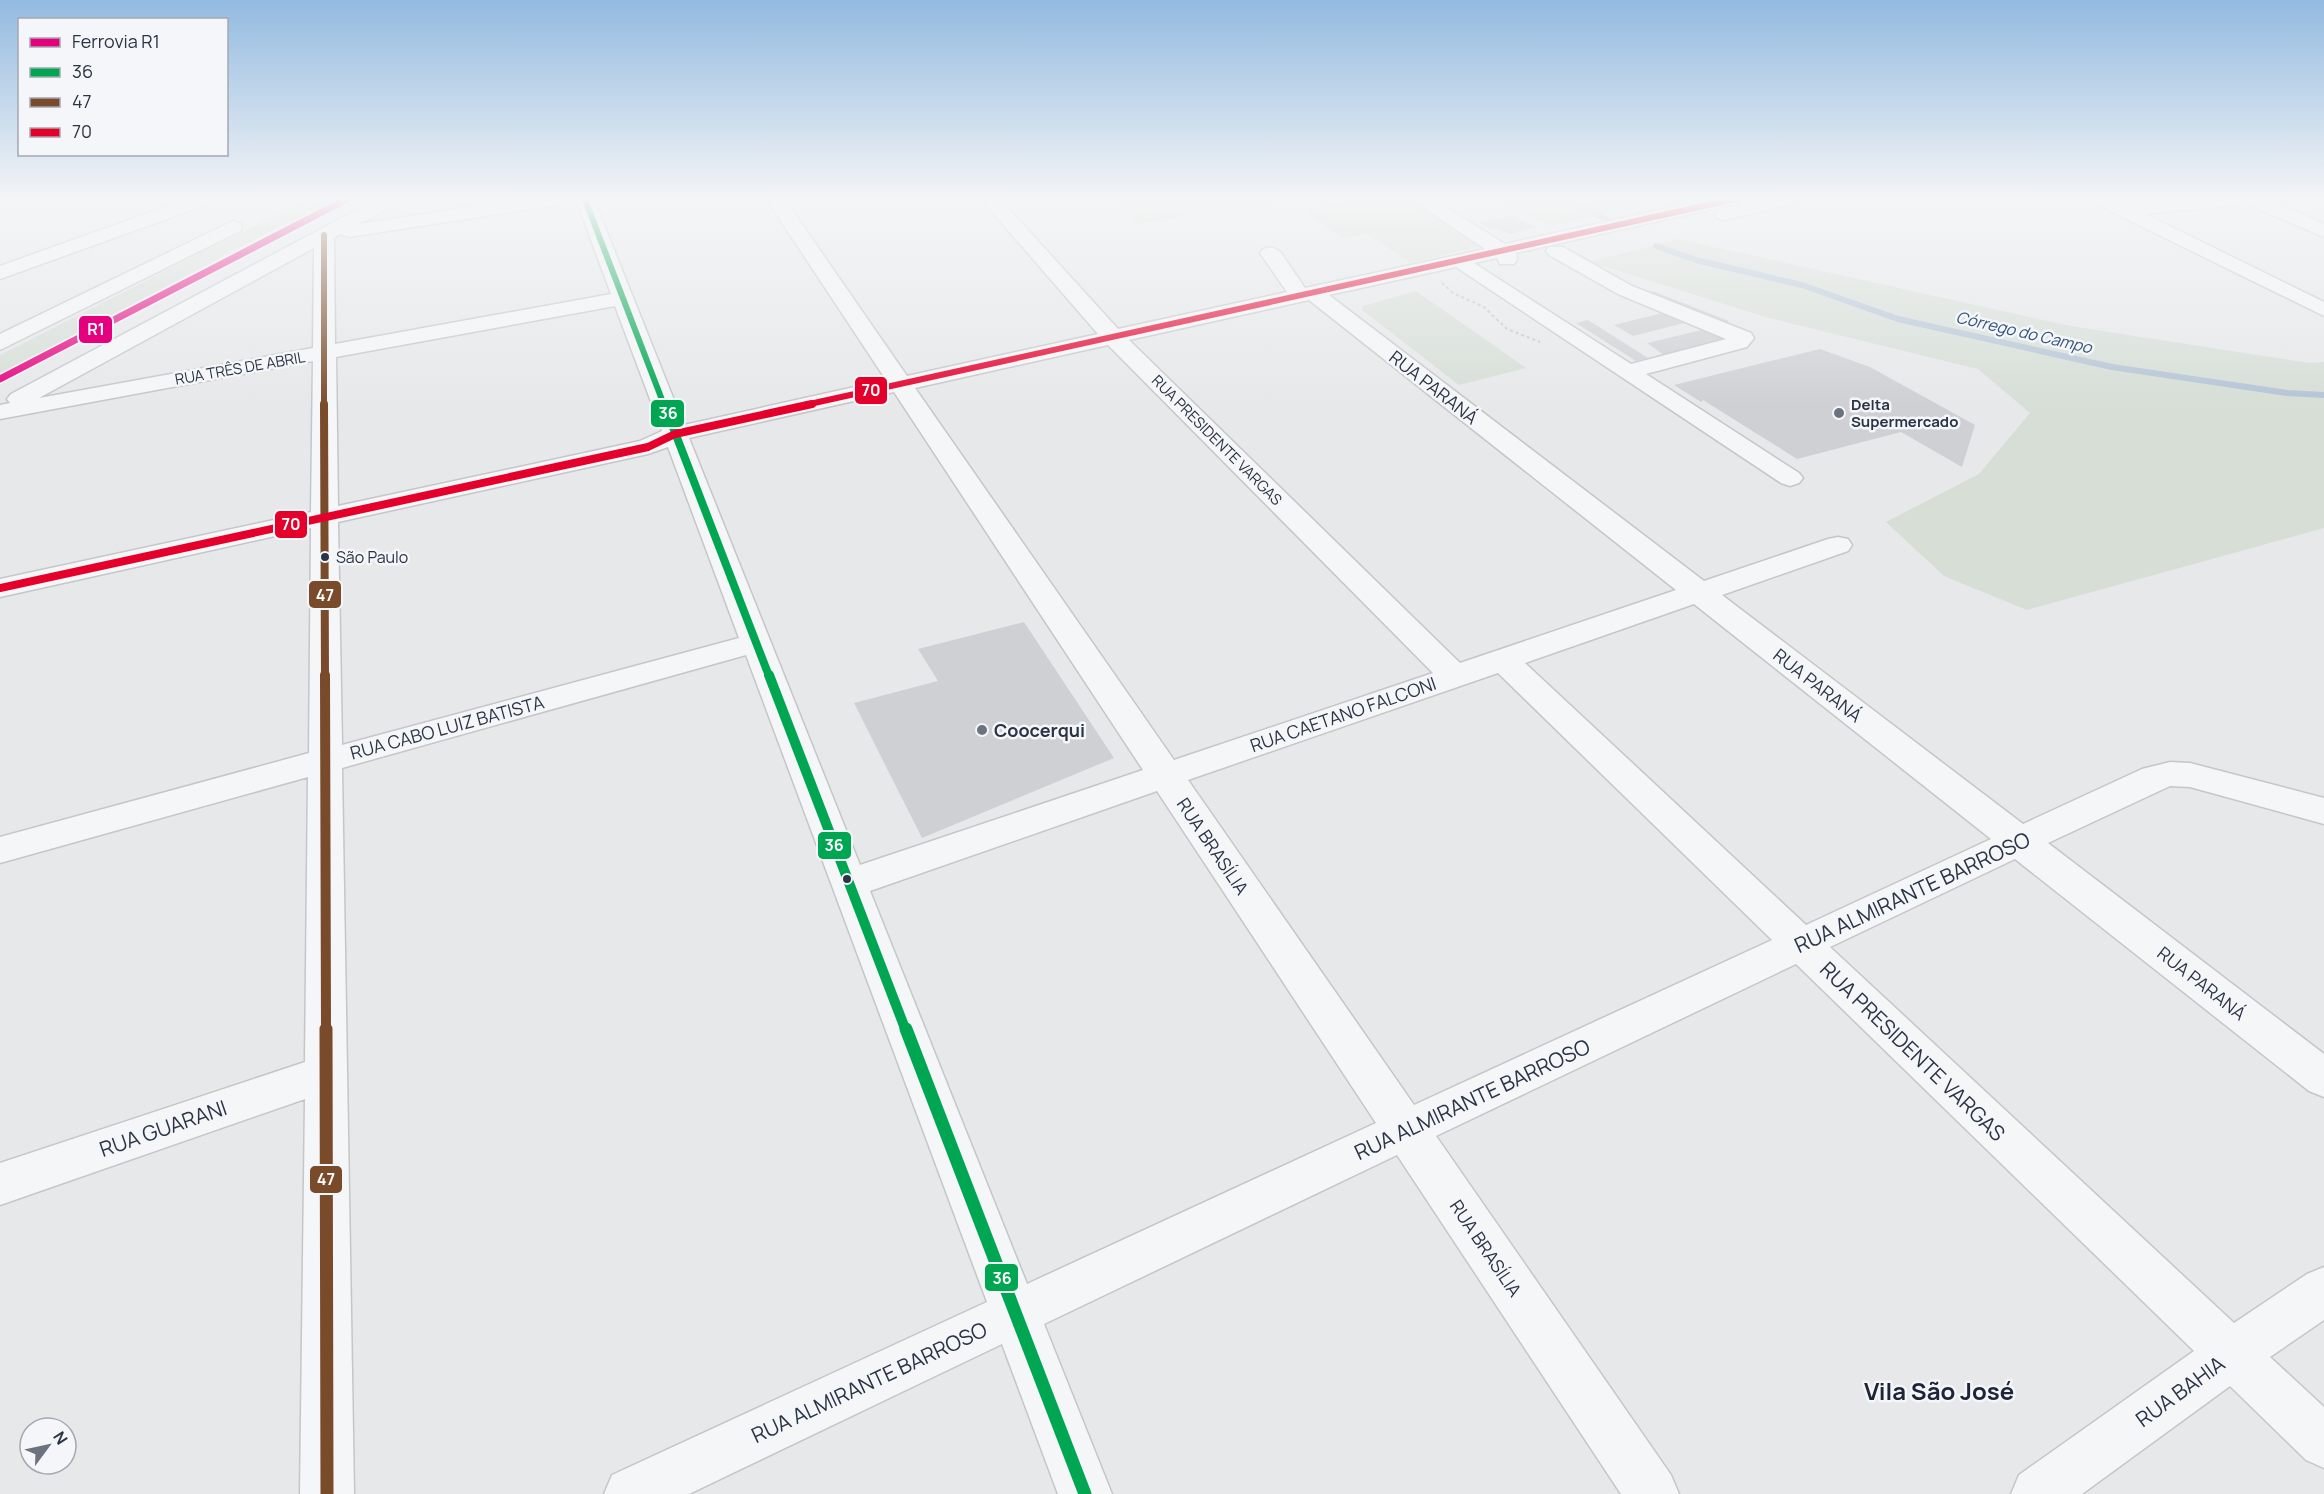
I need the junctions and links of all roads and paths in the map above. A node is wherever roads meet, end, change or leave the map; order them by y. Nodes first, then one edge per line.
1 (17, 267) edge
2 (151, 267) edge
3 (265, 267) edge
4 (325, 267) edge
5 (611, 267) edge
6 (821, 267) edge
7 (1051, 267) edge
8 (1280, 267) edge
9 (1457, 267) edge
10 (1474, 267) edge
11 (1584, 267) edge
12 (2238, 267) edge
13 (0, 273) edge
14 (1312, 297) junction
15 (623, 298) junction
16 (2324, 309) edge
17 (1118, 342) junction
18 (0, 343) edge
19 (325, 352) junction
20 (1628, 372) junction
21 (904, 390) junction
22 (0, 410) edge
23 (668, 443) junction
24 (1790, 478) dead end
25 (326, 517) junction
26 (1838, 545) dead end
27 (0, 588) edge
28 (1699, 592) junction
29 (755, 643) junction
30 (1503, 660) junction
31 (1454, 676) junction
32 (326, 760) junction
33 (1166, 776) junction
34 (2324, 811) edge
35 (2019, 841) junction
36 (0, 850) edge
37 (848, 885) junction
38 (1801, 944) junction
39 (326, 1073) junction
40 (2324, 1078) edge
41 (1406, 1130) junction
42 (0, 1184) edge
43 (2324, 1291) edge
44 (1014, 1314) junction
45 (2232, 1354) junction
46 (2324, 1442) edge
47 (327, 1494) edge
48 (631, 1494) edge
49 (1085, 1494) edge
50 (1653, 1494) edge
51 (2038, 1494) edge

1 - 13 street
2 - 18 street
3 - 22 street
4 - 19 street
5 - 15 street
6 - 21 street, RUA BRASÍLIA
7 - 17 street, RUA PRESIDENTE VARGAS
8 - 14 street, RUA PARANÁ
9 - 14 street
10 - 20 street
11 - 20 street
12 - 16 street
14 - 17 street
14 - 28 street, RUA PARANÁ
15 - 19 street, RUA TRÊS DE ABRIL
15 - 23 street
17 - 21 street
17 - 31 street, RUA PRESIDENTE VARGAS
19 - 22 street, RUA TRÊS DE ABRIL
19 - 25 street
20 - 24 street
21 - 23 street
21 - 33 street, RUA BRASÍLIA
23 - 25 street
23 - 29 street
25 - 27 street
25 - 32 street
26 - 28 street, RUA CAETANO FALCONI
28 - 30 street, RUA CAETANO FALCONI
28 - 35 street, RUA PARANÁ
29 - 32 street, RUA CABO LUIZ BATISTA
29 - 37 street
30 - 31 street, RUA CAETANO FALCONI
30 - 38 street, RUA PRESIDENTE VARGAS
31 - 33 street, RUA CAETANO FALCONI
32 - 36 street, RUA CABO LUIZ BATISTA
32 - 39 street
33 - 37 street, RUA CAETANO FALCONI
33 - 41 street, RUA BRASÍLIA
34 - 35 street, RUA ALMIRANTE BARROSO
35 - 38 street, RUA ALMIRANTE BARROSO
35 - 40 street, RUA PARANÁ
37 - 44 street
38 - 41 street, RUA ALMIRANTE BARROSO
38 - 45 street, RUA PRESIDENTE VARGAS
39 - 42 street, RUA GUARANI
39 - 47 street
41 - 44 street, RUA ALMIRANTE BARROSO
41 - 50 street, RUA BRASÍLIA
43 - 45 street, RUA BAHIA
44 - 48 street, RUA ALMIRANTE BARROSO
44 - 49 street
45 - 46 street, RUA PRESIDENTE VARGAS
45 - 51 street, RUA BAHIA

